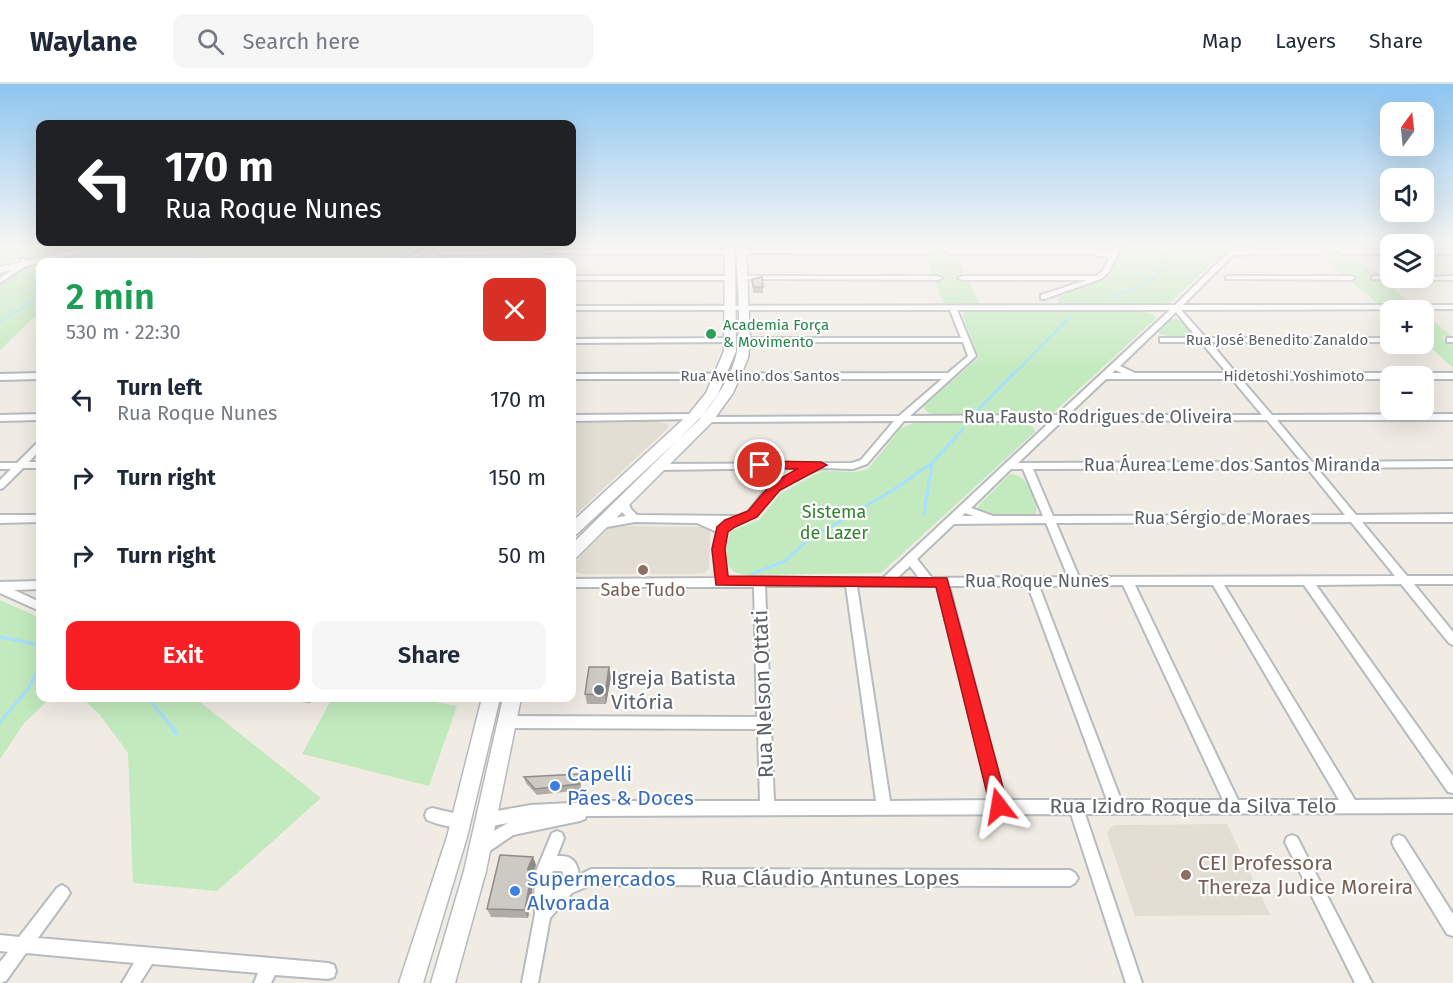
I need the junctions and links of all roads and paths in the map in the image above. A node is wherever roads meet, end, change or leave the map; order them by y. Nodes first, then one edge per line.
1 (736, 289) edge
2 (1063, 289) edge
3 (1194, 289) edge
4 (1044, 297) junction
5 (1185, 298) junction
6 (737, 307) junction
7 (1453, 307) edge
8 (576, 308) edge
9 (953, 308) junction
10 (1028, 308) junction
11 (1053, 308) junction
12 (1144, 308) junction
13 (1176, 308) junction
14 (1206, 308) junction
15 (1166, 316) junction
16 (1147, 333) junction
17 (576, 340) edge
18 (738, 340) junction
19 (966, 340) junction
20 (1140, 340) junction
21 (1163, 340) junction
22 (1204, 340) junction
23 (1380, 340) edge
24 (1113, 366) junction
25 (36, 376) edge
26 (576, 376) edge
27 (728, 376) junction
28 (949, 376) junction
29 (1103, 376) junction
30 (1134, 376) junction
31 (1234, 376) junction
32 (1453, 376) edge
33 (0, 377) edge
34 (1074, 404) junction
35 (717, 406) junction
36 (0, 417) edge
37 (36, 417) edge
38 (1021, 417) junction
39 (1060, 417) junction
40 (1098, 417) junction
41 (1270, 417) junction
42 (1453, 417) edge
43 (576, 418) edge
44 (744, 418) junction
45 (902, 418) junction
46 (696, 420) junction
47 (1044, 432) junction
48 (36, 449) edge
49 (1026, 450) junction
50 (673, 453) junction
51 (20, 465) junction
52 (36, 465) edge
53 (652, 465) junction
54 (699, 465) junction
55 (821, 465) junction
56 (1310, 465) junction
57 (1453, 465) edge
58 (0, 466) edge
59 (1010, 466) junction
60 (1027, 466) junction
61 (1040, 466) junction
62 (0, 486) edge
63 (623, 502) junction
64 (965, 509) junction
65 (635, 518) junction
66 (1351, 518) junction
67 (1453, 518) edge
68 (0, 519) edge
69 (36, 519) edge
70 (698, 519) junction
71 (742, 519) junction
72 (992, 519) junction
73 (1048, 519) junction
74 (953, 520) junction
75 (600, 524) junction
76 (576, 527) edge
77 (722, 530) junction
78 (576, 549) edge
79 (911, 559) junction
80 (576, 580) edge
81 (1405, 580) junction
82 (1453, 580) edge
83 (722, 581) junction
84 (887, 581) junction
85 (928, 581) junction
86 (1032, 581) junction
87 (1075, 581) junction
88 (1127, 581) junction
89 (1216, 581) junction
90 (1307, 581) junction
91 (759, 582) junction
92 (851, 582) junction
93 (942, 582) junction
94 (36, 585) edge
95 (0, 587) edge
96 (36, 605) edge
97 (1453, 640) edge
98 (490, 702) edge
99 (511, 702) edge
100 (506, 722) junction
101 (763, 723) junction
102 (1453, 787) edge
103 (884, 805) junction
104 (766, 806) junction
105 (999, 806) junction
106 (1351, 806) junction
107 (1453, 806) edge
108 (1076, 807) junction
109 (1117, 807) junction
110 (1234, 807) junction
111 (610, 808) junction
112 (432, 815) dead end
113 (485, 820) junction
114 (459, 829) junction
115 (1292, 842) dead end
116 (1399, 842) dead end
117 (479, 855) junction
118 (566, 864) junction
119 (591, 877) junction
120 (542, 878) junction
121 (1070, 878) dead end
122 (566, 889) junction
123 (62, 893) dead end
124 (543, 914) junction
125 (1453, 928) edge
126 (0, 943) edge
127 (22, 945) junction
128 (148, 956) junction
129 (271, 966) junction
130 (328, 971) dead end
131 (0, 975) edge
132 (130, 983) edge
133 (262, 983) edge
134 (411, 983) edge
135 (443, 983) edge
136 (530, 983) edge
137 (1134, 983) edge
138 (1364, 983) edge

1 - 6 main road
2 - 4 street
3 - 5 street
4 - 10 street
4 - 11 street
5 - 13 street
5 - 14 street
6 - 8 street
6 - 9 street
6 - 18 main road
7 - 14 street
9 - 10 street
9 - 19 street
10 - 11 street
11 - 12 street
12 - 13 street
12 - 15 street
13 - 14 street
13 - 15 street
13 - 22 street
15 - 16 street
16 - 20 street
16 - 21 street, Rua José Benedito Zanaldo
17 - 18 street
18 - 19 street
18 - 27 main road
19 - 28 street
20 - 21 street, Rua José Benedito Zanaldo
20 - 24 street
21 - 22 street, Rua José Benedito Zanaldo
22 - 23 street, Rua José Benedito Zanaldo
22 - 31 street
24 - 29 street
24 - 30 street, Hidetoshi Yoshimoto
25 - 33 street
26 - 27 street, Rua Avelino dos Santos
27 - 28 street, Rua Avelino dos Santos
27 - 35 main road
27 - 46 main road
28 - 45 street
29 - 30 street, Hidetoshi Yoshimoto
29 - 34 street
30 - 31 street, Hidetoshi Yoshimoto
31 - 32 street, Hidetoshi Yoshimoto
31 - 41 street
34 - 39 street
34 - 40 street
35 - 44 street, Rua Fausto Rodrigues de Oliveira
35 - 46 main road
36 - 37 street
38 - 39 street, Rua Fausto Rodrigues de Oliveira
38 - 45 street, Rua Fausto Rodrigues de Oliveira
38 - 47 street
39 - 40 street, Rua Fausto Rodrigues de Oliveira
39 - 47 street
40 - 41 street, Rua Fausto Rodrigues de Oliveira
41 - 42 street, Rua Fausto Rodrigues de Oliveira
41 - 56 street
43 - 46 street, Rua Fausto Rodrigues de Oliveira
44 - 45 street, Rua Fausto Rodrigues de Oliveira
44 - 46 street, Rua Fausto Rodrigues de Oliveira
45 - 55 street
46 - 50 main road
46 - 53 main road
47 - 49 street
48 - 51 street
49 - 59 street
49 - 61 street
50 - 53 main road
50 - 54 street
51 - 52 street
51 - 58 street
51 - 62 street
53 - 54 street
53 - 63 main road
53 - 76 main road
54 - 55 street
55 - 71 street
56 - 57 street, Rua Áurea Leme dos Santos Miranda
56 - 61 street, Rua Áurea Leme dos Santos Miranda
56 - 66 street
59 - 60 street, Rua Áurea Leme dos Santos Miranda
59 - 64 street
60 - 61 street, Rua Áurea Leme dos Santos Miranda
60 - 73 street
63 - 65 street
63 - 75 main road
64 - 72 street, Rua Sérgio de Moraes
64 - 74 street
65 - 70 street
65 - 75 street
66 - 67 street, Rua Sérgio de Moraes
66 - 73 street, Rua Sérgio de Moraes
66 - 81 street
68 - 69 street
70 - 71 street
70 - 77 street
71 - 77 street
72 - 73 street, Rua Sérgio de Moraes
72 - 74 street, Rua Sérgio de Moraes
73 - 87 street
74 - 79 street
75 - 78 main road
77 - 83 street
79 - 84 street
79 - 85 street
80 - 83 street, Rua Roque Nunes
81 - 82 street, Rua Roque Nunes
81 - 90 street, Rua Roque Nunes
81 - 97 street
83 - 91 street, Rua Roque Nunes
84 - 85 street, Rua Roque Nunes
84 - 92 street, Rua Roque Nunes
85 - 93 street, Rua Roque Nunes
86 - 87 street, Rua Roque Nunes
86 - 93 street, Rua Roque Nunes
86 - 109 street
87 - 88 street, Rua Roque Nunes
88 - 89 street, Rua Roque Nunes
88 - 110 street
89 - 90 street, Rua Roque Nunes
89 - 106 street
90 - 102 street
91 - 92 street, Rua Roque Nunes
91 - 101 street, Rua Nelson Ottati
92 - 103 street
93 - 105 street
94 - 95 street
95 - 96 street
98 - 114 main road
99 - 100 main road
100 - 101 street
100 - 113 main road
101 - 104 street, Rua Nelson Ottati
103 - 104 street, Rua Izidro Roque da Silva Telo
103 - 105 street, Rua Izidro Roque da Silva Telo
104 - 111 street, Rua Izidro Roque da Silva Telo
105 - 108 street, Rua Izidro Roque da Silva Telo
106 - 107 street, Rua Izidro Roque da Silva Telo
106 - 110 street, Rua Izidro Roque da Silva Telo
108 - 109 street, Rua Izidro Roque da Silva Telo
108 - 137 street
109 - 110 street, Rua Izidro Roque da Silva Telo
111 - 113 street, Rua Izidro Roque da Silva Telo
111 - 117 street, Rua Izidro Roque da Silva Telo
112 - 114 street
113 - 114 main road
113 - 117 main road
114 - 134 main road
115 - 138 street
116 - 125 street
117 - 135 main road
118 - 119 street, Rua Cláudio Antunes Lopes
118 - 120 street
118 - 120 street
118 - 122 street
119 - 121 street, Rua Cláudio Antunes Lopes
119 - 122 street, Rua Cláudio Antunes Lopes
120 - 122 street
120 - 124 street
122 - 124 street
123 - 127 street
124 - 136 street
126 - 127 street
127 - 128 street
127 - 131 street
128 - 129 street
128 - 132 street
129 - 130 street
129 - 133 street

